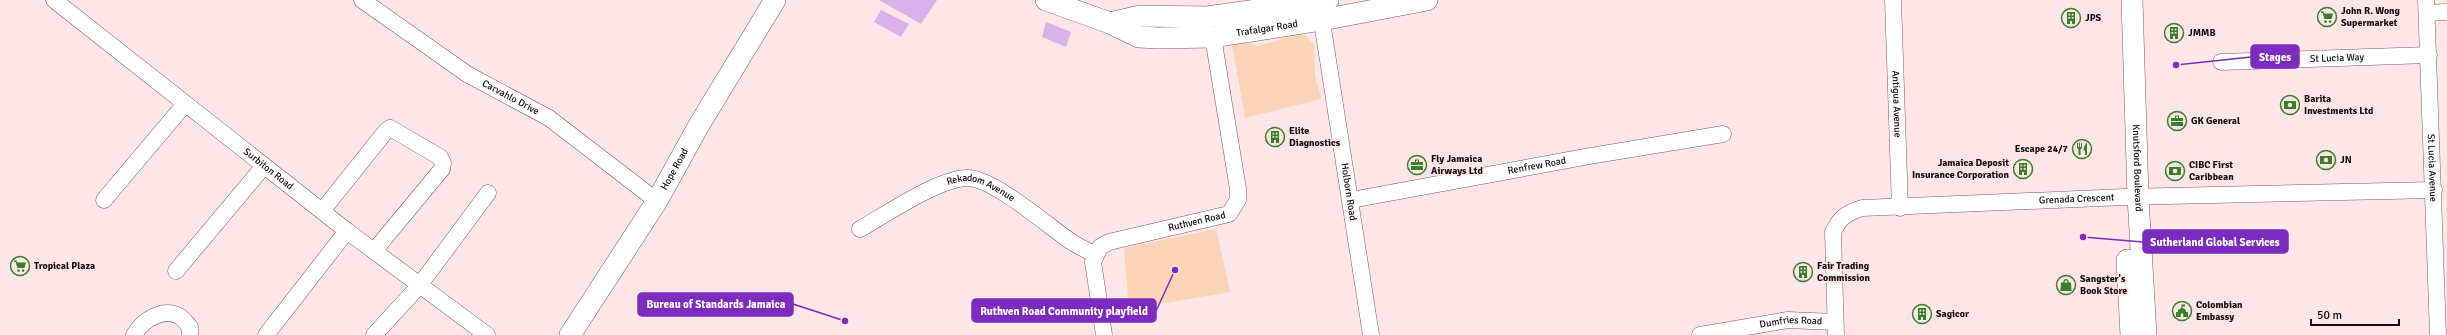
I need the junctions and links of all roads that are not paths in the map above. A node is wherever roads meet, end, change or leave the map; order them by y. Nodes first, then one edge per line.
1 (54, 0) edge
2 (362, 0) edge
3 (775, 0) edge
4 (1046, 0) edge
5 (1427, 0) edge
6 (1893, 0) edge
7 (2120, 0) edge
8 (2132, 0) edge
9 (1083, 6) edge
10 (1361, 6) edge
11 (2427, 6) edge
12 (1323, 7) edge
13 (2447, 12) edge
14 (1110, 23) junction
15 (1213, 37) junction
16 (2429, 55) junction
17 (2221, 62) dead end
18 (185, 104) junction
19 (1723, 134) dead end
20 (264, 166) junction
21 (2434, 190) junction
22 (488, 193) dead end
23 (2131, 197) junction
24 (104, 200) dead end
25 (1351, 200) junction
26 (656, 201) junction
27 (1900, 208) junction
28 (322, 211) junction
29 (860, 229) dead end
30 (347, 231) junction
31 (374, 251) junction
32 (1095, 255) junction
33 (176, 271) dead end
34 (419, 286) junction
35 (2442, 317) edge
36 (1835, 329) edge
37 (134, 335) edge
38 (190, 335) edge
39 (266, 335) edge
40 (374, 335) edge
41 (486, 335) edge
42 (570, 335) edge
43 (1104, 335) edge
44 (1371, 335) edge
45 (1700, 335) edge
46 (2130, 335) edge
47 (2146, 335) edge
48 (2438, 335) edge

1 - 18 street, Surbiton Road
2 - 26 street, Carvahlo Drive
3 - 26 main road, Hope Road
4 - 9 main road, Trafalgar Road
5 - 10 main road, Trafalgar Road
6 - 27 street, Antigua Avenue
7 - 23 main road, Knutsford Boulevard
8 - 23 main road, Knutsford Boulevard
9 - 14 main road, Trafalgar Road
10 - 12 main road, Trafalgar Road
11 - 13 street
11 - 16 street, St Lucia Avenue
12 - 14 main road, Trafalgar Road
12 - 15 main road, Trafalgar Road
12 - 25 street, Holborn Road
14 - 15 main road, Trafalgar Road
15 - 32 street, Ruthven Road
16 - 17 street, St Lucia Way
16 - 21 street, St Lucia Avenue
18 - 20 street, Surbiton Road
18 - 24 street
19 - 25 street, Renfrew Road
20 - 28 street, Surbiton Road
20 - 33 street
21 - 23 street, Grenada Crescent
21 - 35 street, St Lucia Avenue
22 - 34 street
23 - 27 street, Grenada Crescent
23 - 46 main road, Knutsford Boulevard
23 - 47 main road, Knutsford Boulevard
25 - 44 street, Holborn Road
26 - 42 main road, Hope Road
27 - 36 street, Grenada Crescent
28 - 30 street, Surbiton Road
28 - 31 street
29 - 32 street, Rekadom Avenue
30 - 31 street, Surbiton Road
30 - 39 street
31 - 34 street, Surbiton Road
32 - 43 street
34 - 40 street
34 - 41 street, Surbiton Road
35 - 48 street, St Lucia Avenue
36 - 45 street, Dumfries Road
37 - 38 street

